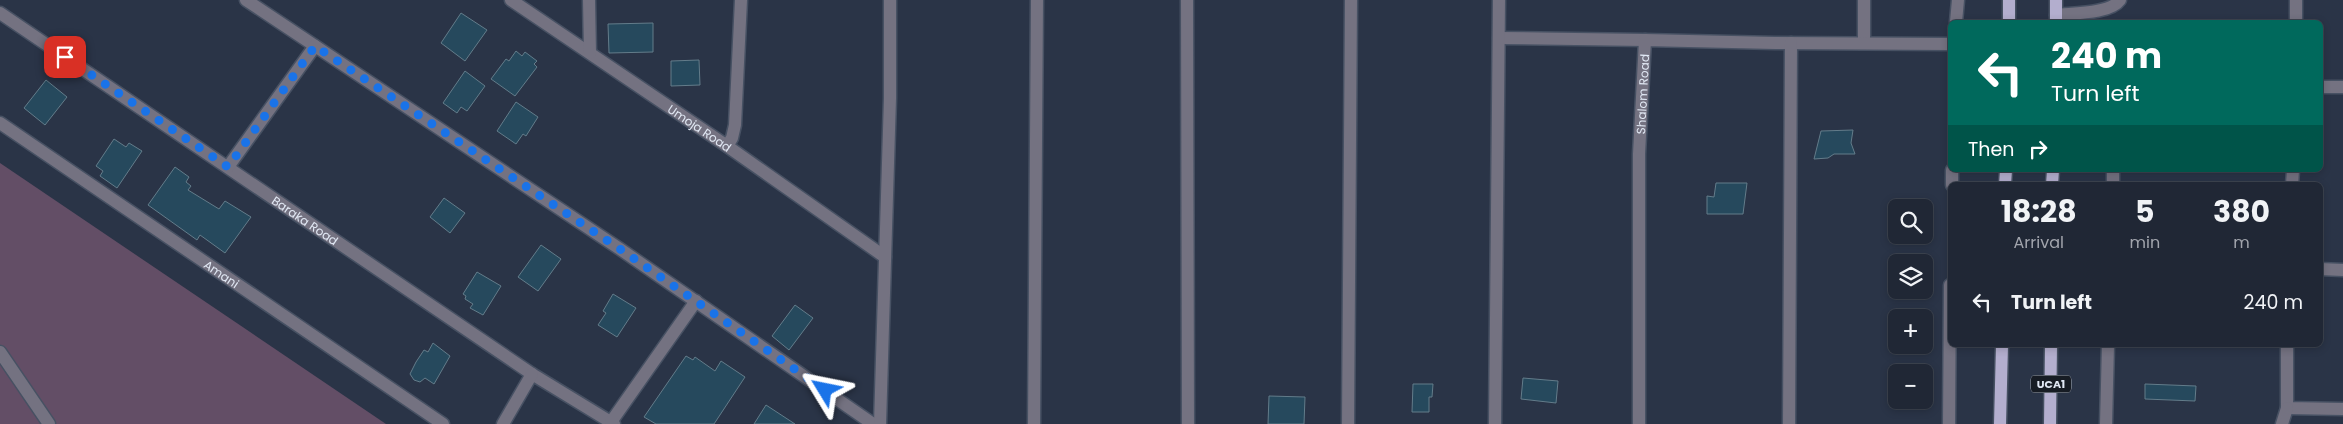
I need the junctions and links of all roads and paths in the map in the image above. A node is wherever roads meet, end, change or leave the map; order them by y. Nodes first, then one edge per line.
1 (246, 0) edge
2 (511, 0) edge
3 (589, 0) edge
4 (742, 0) edge
5 (890, 0) edge
6 (1037, 0) edge
7 (1187, 0) edge
8 (1351, 0) edge
9 (1499, 0) edge
10 (1864, 0) edge
11 (1958, 0) edge
12 (2009, 0) edge
13 (2056, 0) edge
14 (2120, 0) edge
15 (2296, 0) edge
16 (0, 13) edge
17 (2056, 19) edge
18 (1956, 20) edge
19 (2008, 20) edge
20 (2296, 20) edge
21 (1498, 38) junction
22 (1645, 40) junction
23 (1792, 43) junction
24 (1864, 43) junction
25 (1948, 44) edge
26 (315, 46) junction
27 (590, 52) junction
28 (2323, 87) edge
29 (2343, 87) edge
30 (0, 123) edge
31 (727, 146) junction
32 (228, 167) junction
33 (885, 257) junction
34 (2323, 269) edge
35 (2343, 270) edge
36 (696, 301) junction
37 (1950, 347) edge
38 (2002, 347) edge
39 (2051, 347) edge
40 (2108, 347) edge
41 (2288, 347) edge
42 (0, 352) edge
43 (532, 374) junction
44 (2287, 408) junction
45 (2343, 409) edge
46 (612, 423) edge
47 (49, 424) edge
48 (444, 424) edge
49 (503, 424) edge
50 (873, 424) edge
51 (880, 424) edge
52 (1034, 424) edge
53 (1188, 424) edge
54 (1348, 424) edge
55 (1496, 424) edge
56 (1639, 424) edge
57 (1789, 424) edge
58 (1950, 424) edge
59 (2000, 424) edge
60 (2050, 424) edge
61 (2106, 424) edge
62 (2282, 424) edge

1 - 26 street
2 - 27 street, Umoja Road
3 - 27 street
4 - 31 street
5 - 33 street
6 - 52 street
7 - 53 street
8 - 54 street
9 - 21 street
10 - 24 street
11 - 18 street
12 - 19 main road
13 - 17 main road
14 - 17 street
15 - 20 street
16 - 32 street, Baraka Road
21 - 22 street
21 - 55 street
22 - 23 street, Shalom Road
22 - 56 street, Shalom Road
23 - 24 street, Shalom Road
23 - 57 street
24 - 25 street, Shalom Road
26 - 32 street
26 - 36 street
27 - 31 street, Umoja Road
28 - 29 street
30 - 48 street, Amani
31 - 33 street, Umoja Road
32 - 43 street, Baraka Road
33 - 51 street
34 - 35 street
36 - 46 street
36 - 50 street
37 - 58 street
38 - 59 main road
39 - 60 main road, UCA1
40 - 61 street
41 - 44 street
42 - 47 street
43 - 46 street, Baraka Road
43 - 49 street
44 - 45 street
44 - 62 street

